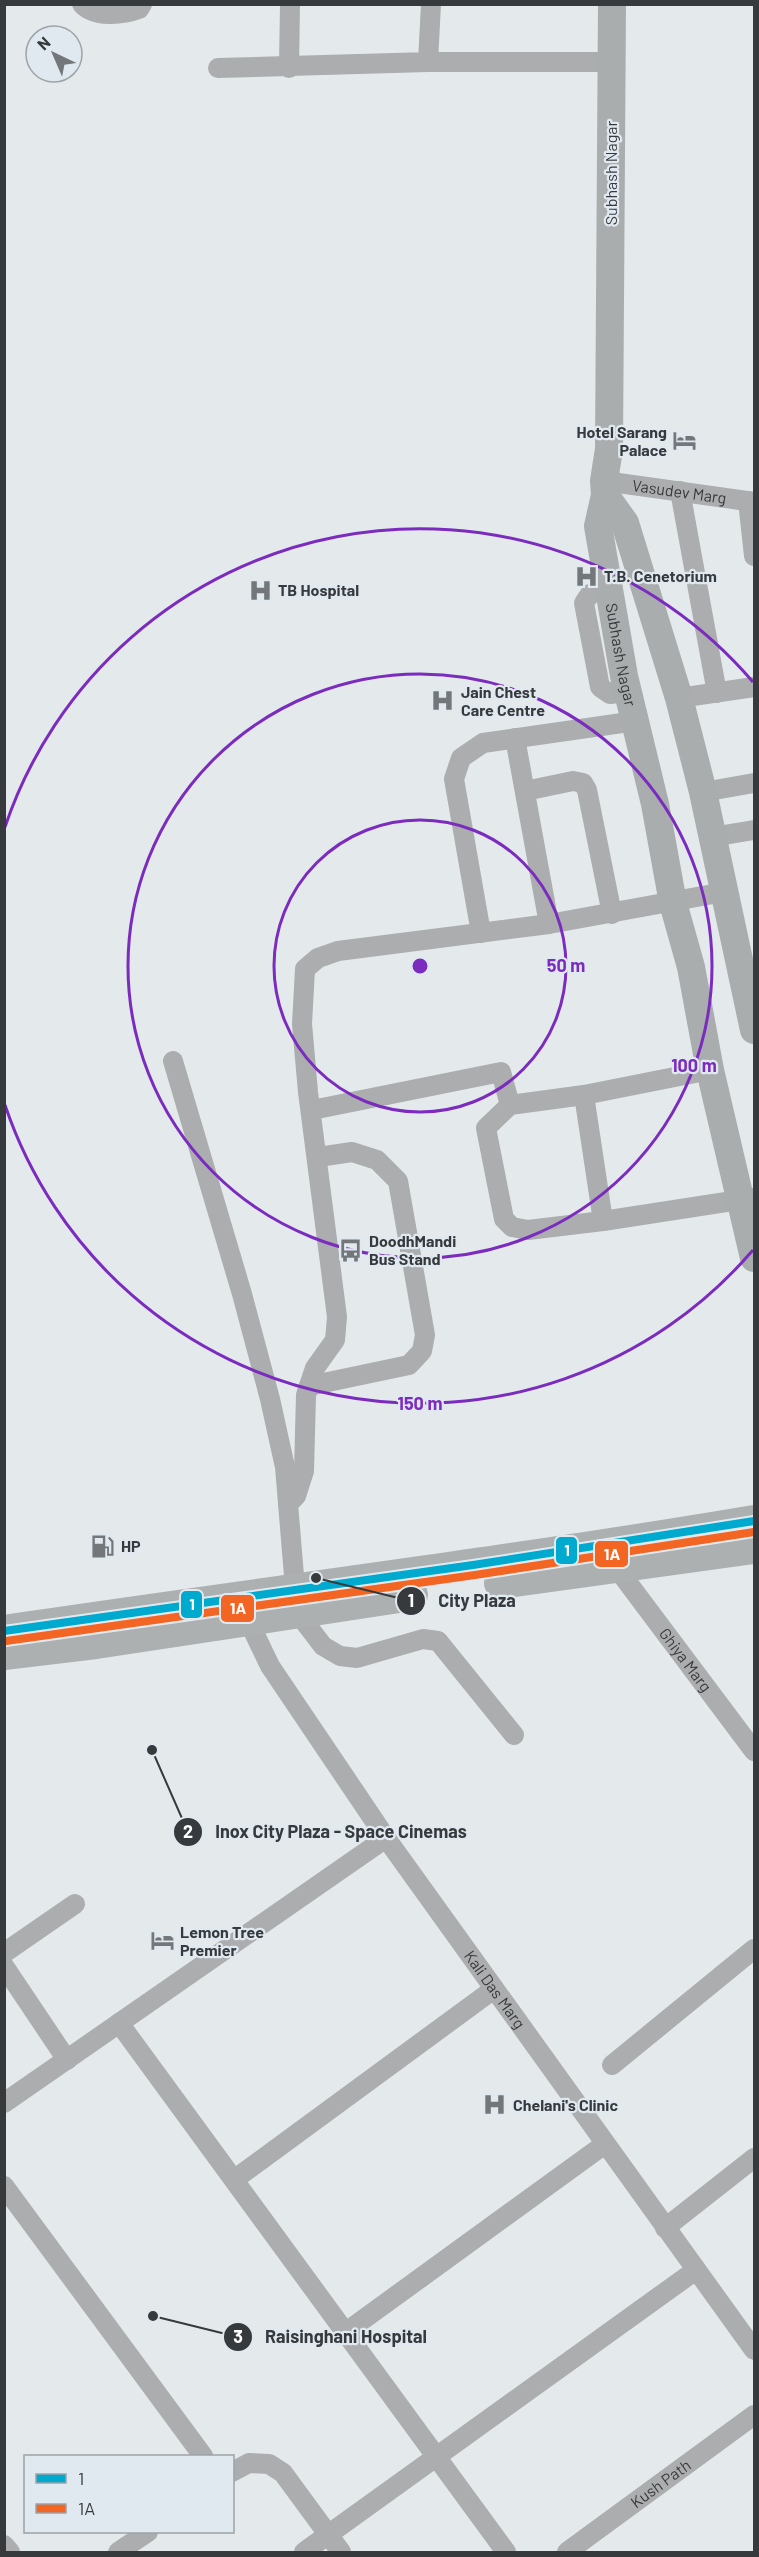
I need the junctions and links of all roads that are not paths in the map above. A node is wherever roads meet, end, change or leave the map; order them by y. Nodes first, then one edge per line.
1 (82, 4) edge
2 (142, 4) edge
3 (290, 4) edge
4 (431, 4) edge
5 (612, 4) edge
6 (428, 62) junction
7 (611, 62) junction
8 (218, 68) dead end
9 (289, 68) junction
10 (605, 488) junction
11 (680, 491) junction
12 (751, 501) edge
13 (754, 556) edge
14 (754, 687) edge
15 (717, 693) junction
16 (679, 698) junction
17 (636, 722) junction
18 (515, 738) junction
19 (754, 783) edge
20 (525, 791) junction
21 (703, 792) junction
22 (754, 830) edge
23 (712, 837) junction
24 (724, 892) junction
25 (673, 903) junction
26 (612, 914) junction
27 (549, 924) junction
28 (480, 933) junction
29 (754, 1030) edge
30 (173, 1061) dead end
31 (710, 1070) junction
32 (584, 1095) junction
33 (510, 1105) junction
34 (312, 1110) junction
35 (318, 1157) junction
36 (747, 1199) edge
37 (603, 1221) junction
38 (754, 1258) edge
39 (309, 1386) junction
40 (288, 1504) junction
41 (751, 1526) edge
42 (616, 1567) junction
43 (295, 1600) junction
44 (246, 1608) junction
45 (4, 1631) edge
46 (4, 1654) edge
47 (514, 1735) dead end
48 (754, 1751) edge
49 (386, 1838) junction
50 (75, 1904) dead end
51 (754, 1950) edge
52 (4, 1953) edge
53 (4, 1966) edge
54 (494, 1989) junction
55 (119, 2023) junction
56 (67, 2060) junction
57 (612, 2065) dead end
58 (4, 2103) edge
59 (605, 2144) junction
60 (754, 2158) edge
61 (235, 2179) junction
62 (4, 2186) edge
63 (665, 2228) junction
64 (696, 2270) junction
65 (346, 2332) junction
66 (754, 2350) edge
67 (754, 2415) edge
68 (202, 2455) edge
69 (437, 2457) junction
70 (234, 2471) edge
71 (147, 2533) edge
72 (328, 2534) junction
73 (4, 2545) edge
74 (10, 2553) edge
75 (118, 2553) edge
76 (304, 2553) edge
77 (341, 2553) edge
78 (506, 2553) edge
79 (567, 2553) edge

1 - 2 street
3 - 9 street
4 - 6 street
5 - 7 street, Subhash Nagar
6 - 7 street
6 - 9 street
7 - 10 street, Subhash Nagar
8 - 9 street
10 - 11 street, Vasudev Marg
10 - 16 street
10 - 17 street, Subhash Nagar
11 - 12 street, Vasudev Marg
11 - 15 street
12 - 13 street
14 - 15 street
15 - 16 street
16 - 21 street
17 - 18 street
17 - 25 street, Subhash Nagar
18 - 20 street
18 - 28 street
19 - 21 street
20 - 26 street
20 - 27 street
21 - 23 street
22 - 23 street
23 - 24 street
24 - 25 street
24 - 29 street
25 - 26 street
25 - 31 street, Subhash Nagar
26 - 27 street
27 - 28 street
28 - 34 street
30 - 40 street
31 - 32 street
31 - 36 street, Subhash Nagar
32 - 33 street
32 - 37 street
33 - 34 street
33 - 37 street
34 - 35 street
35 - 39 street
35 - 39 street
36 - 37 street
36 - 38 street, Subhash Nagar
39 - 40 street
40 - 43 street
41 - 42 main road
41 - 43 main road
42 - 43 main road
42 - 48 street, Ghiya Marg
43 - 44 main road
43 - 47 street
44 - 45 main road
44 - 46 main road
44 - 49 street, Kali Das Marg
49 - 54 street, Kali Das Marg
49 - 55 street
50 - 52 street
51 - 57 street
53 - 56 street
54 - 59 street, Kali Das Marg
54 - 61 street
55 - 56 street
55 - 61 street
56 - 58 street
59 - 63 street, Kali Das Marg
59 - 65 street
60 - 63 street
61 - 65 street
62 - 68 street
63 - 64 street, Kali Das Marg
64 - 66 street, Kali Das Marg
64 - 69 street
65 - 69 street
67 - 79 street, Kush Path
69 - 72 street
69 - 78 street
70 - 72 street
71 - 75 street
72 - 76 street
72 - 77 street
73 - 74 street

